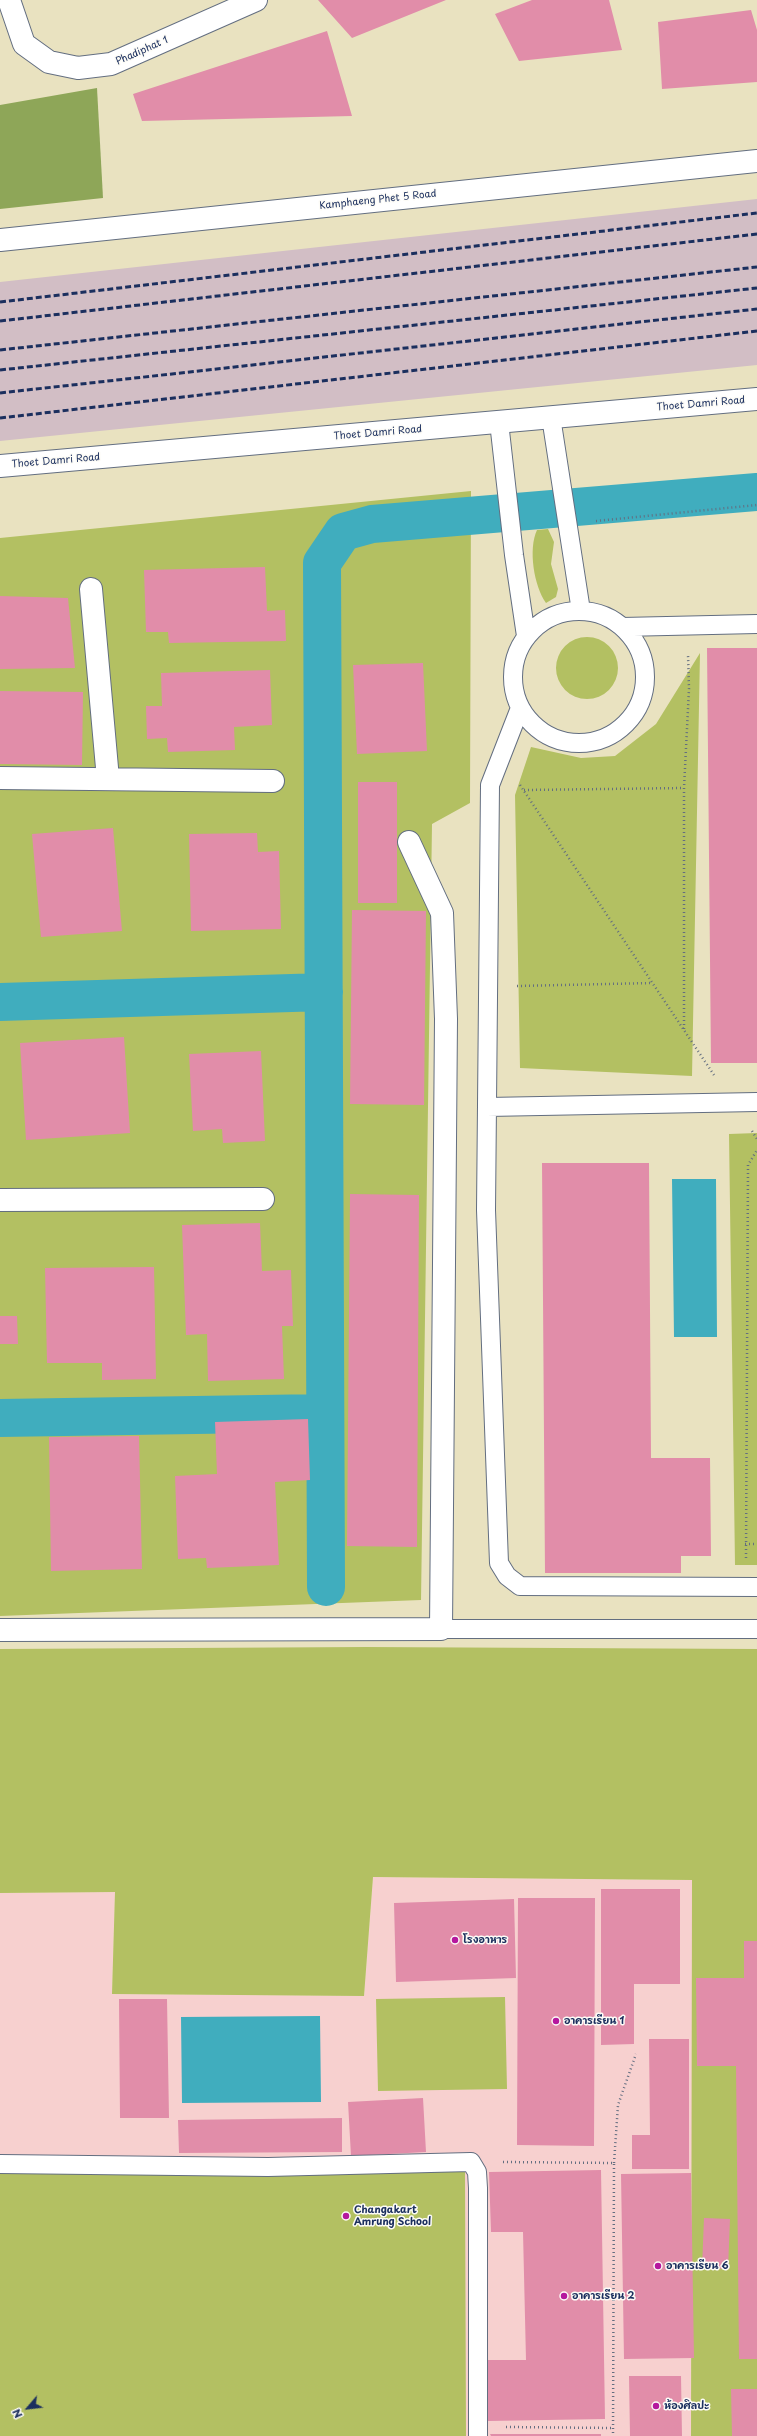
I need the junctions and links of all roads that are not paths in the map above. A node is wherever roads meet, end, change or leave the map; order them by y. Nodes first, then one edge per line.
1 (9, 0) edge
2 (256, 0) edge
3 (757, 161) edge
4 (0, 240) edge
5 (757, 399) edge
6 (551, 417) junction
7 (498, 422) junction
8 (0, 466) edge
9 (91, 589) dead end
10 (581, 611) junction
11 (757, 624) edge
12 (622, 627) junction
13 (526, 636) junction
14 (520, 708) junction
15 (0, 778) edge
16 (108, 779) junction
17 (273, 781) dead end
18 (409, 842) dead end
19 (757, 1102) edge
20 (487, 1107) junction
21 (262, 1199) dead end
22 (0, 1200) edge
23 (752, 1587) edge
24 (441, 1629) junction
25 (757, 1629) edge
26 (0, 1630) edge
27 (0, 2164) edge
28 (478, 2431) edge

1 - 2 street, Phadiphat 1
3 - 4 street, Kamphaeng Phet 5 Road
5 - 6 street, Thoet Damri Road
6 - 7 street, Thoet Damri Road
6 - 10 lane
7 - 8 street, Thoet Damri Road
7 - 13 lane
9 - 16 street
10 - 12 lane
10 - 13 lane
11 - 12 lane
12 - 14 lane
13 - 14 lane
14 - 20 lane
15 - 16 street
16 - 17 street
18 - 24 street
19 - 20 lane
20 - 23 lane
21 - 22 street
24 - 25 lane
24 - 26 street
27 - 28 lane

